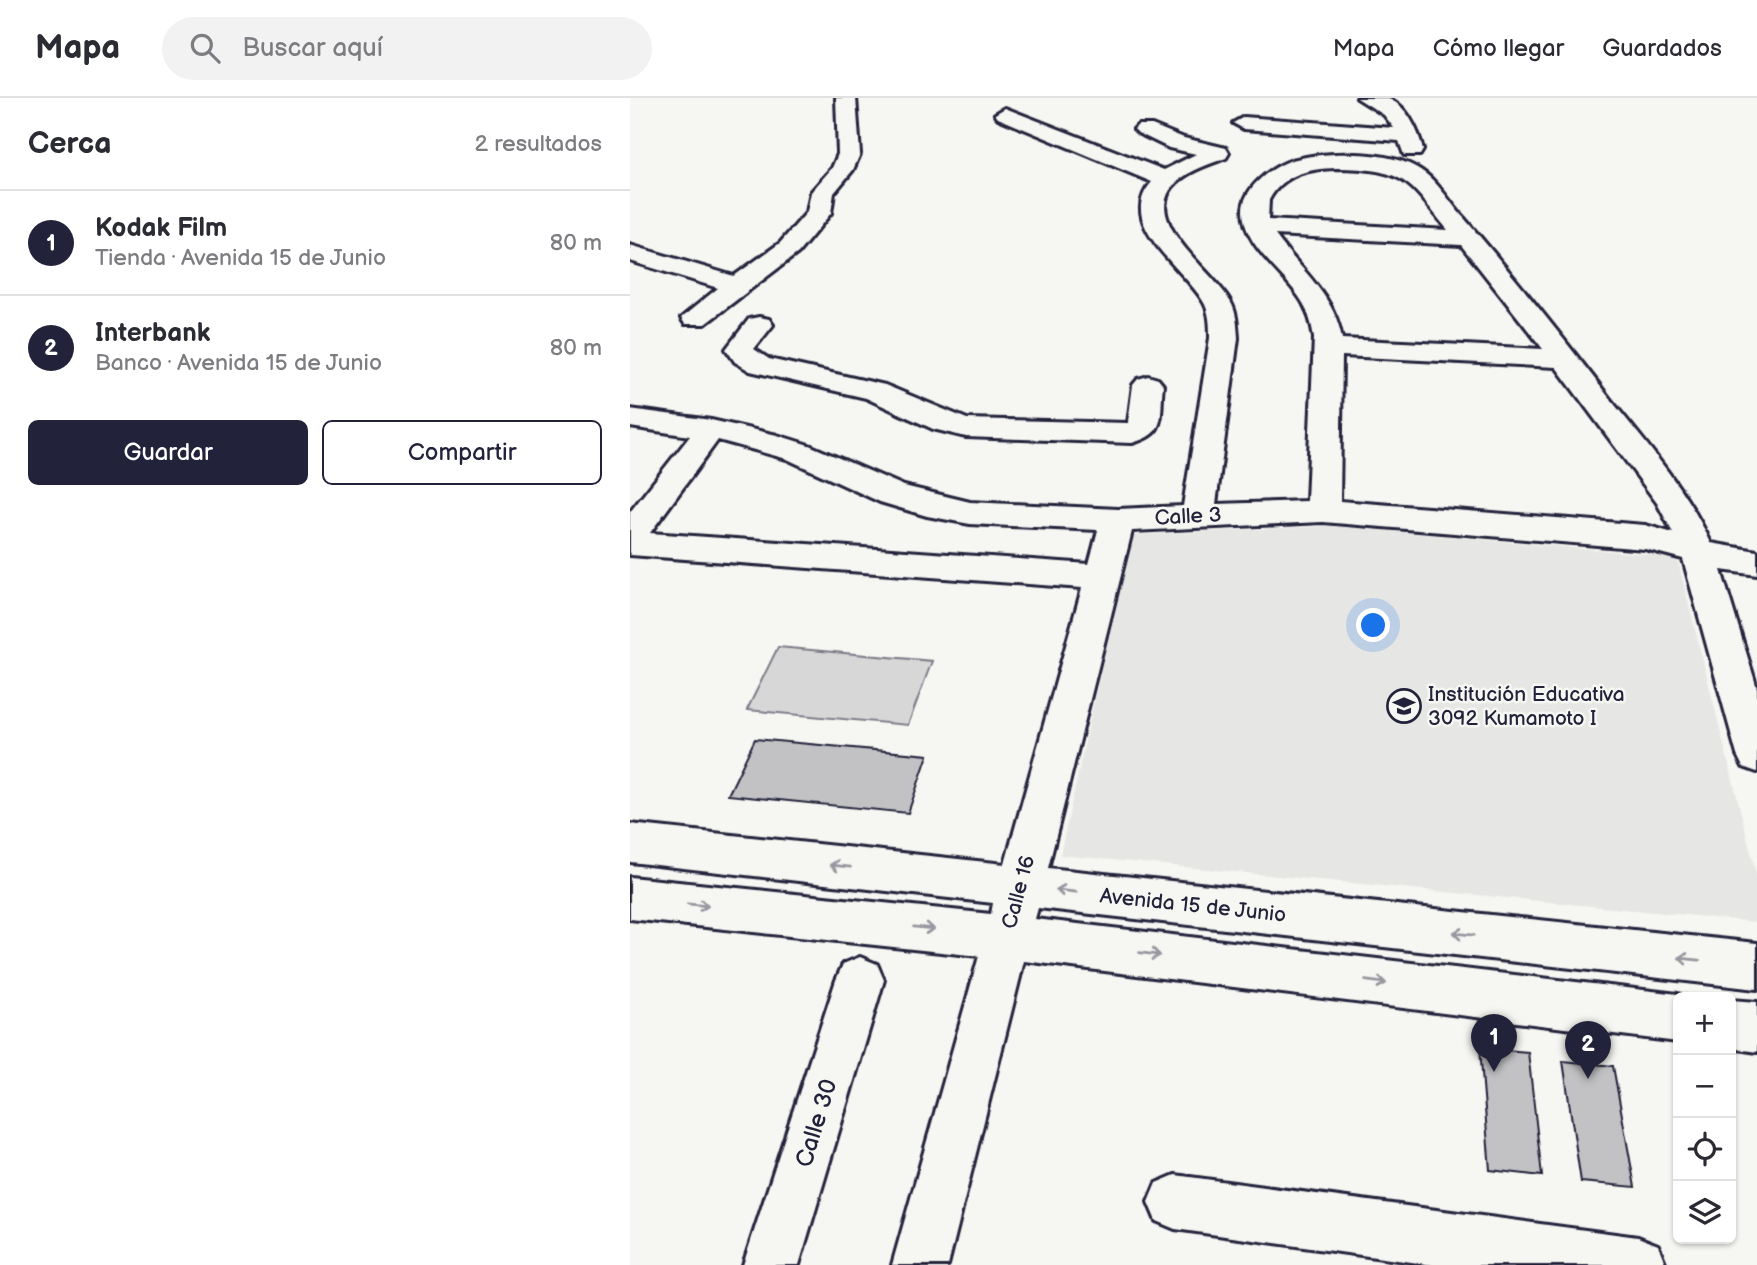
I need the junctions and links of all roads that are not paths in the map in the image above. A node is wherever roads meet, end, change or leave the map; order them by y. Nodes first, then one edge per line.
1 (846, 98) edge
2 (1367, 98) edge
3 (1005, 114) dead end
4 (1244, 123) dead end
5 (1293, 127) junction
6 (1144, 129) dead end
7 (1408, 135) junction
8 (1297, 165) junction
9 (1391, 166) junction
10 (1166, 179) junction
11 (1258, 227) junction
12 (1469, 238) junction
13 (630, 253) edge
14 (736, 285) junction
15 (1327, 347) junction
16 (1565, 359) junction
17 (1148, 385) dead end
18 (630, 418) edge
19 (711, 429) junction
20 (1323, 511) junction
21 (1198, 516) junction
22 (1118, 520) junction
23 (630, 535) edge
24 (630, 543) edge
25 (1698, 551) junction
26 (1757, 563) edge
27 (1102, 577) junction
28 (1757, 755) edge
29 (630, 843) edge
30 (1020, 886) junction
31 (630, 898) edge
32 (1006, 937) junction
33 (1757, 966) edge
34 (860, 980) dead end
35 (1673, 1017) edge
36 (1736, 1025) edge
37 (1757, 1027) edge
38 (1175, 1202) dead end
39 (771, 1265) edge
40 (920, 1265) edge
41 (1637, 1265) edge

1 - 14 street
2 - 7 street
3 - 10 street
4 - 5 street
5 - 7 street
5 - 8 street
6 - 10 street
7 - 9 street
8 - 9 street
8 - 11 street
9 - 12 street
10 - 21 street
11 - 12 street
11 - 15 street
12 - 16 street
13 - 14 street
14 - 17 street
15 - 16 street
15 - 20 street
16 - 25 street
18 - 19 street, Calle 3
19 - 22 street, Calle 3
19 - 23 street
20 - 21 street, Calle 3
20 - 25 street, Calle 3
21 - 22 street, Calle 3
22 - 27 street, Calle 16
24 - 27 street
25 - 26 street, Calle 3
25 - 28 street
27 - 30 street, Calle 16
30 -> 29 street, Avenida 15 de Junio
30 - 32 street, Calle 16
33 -> 30 street, Avenida 15 de Junio
31 -> 32 street
32 -> 35 street
32 - 40 street, Calle 16
34 - 39 street, Calle 30
36 - 37 street
38 - 41 street

